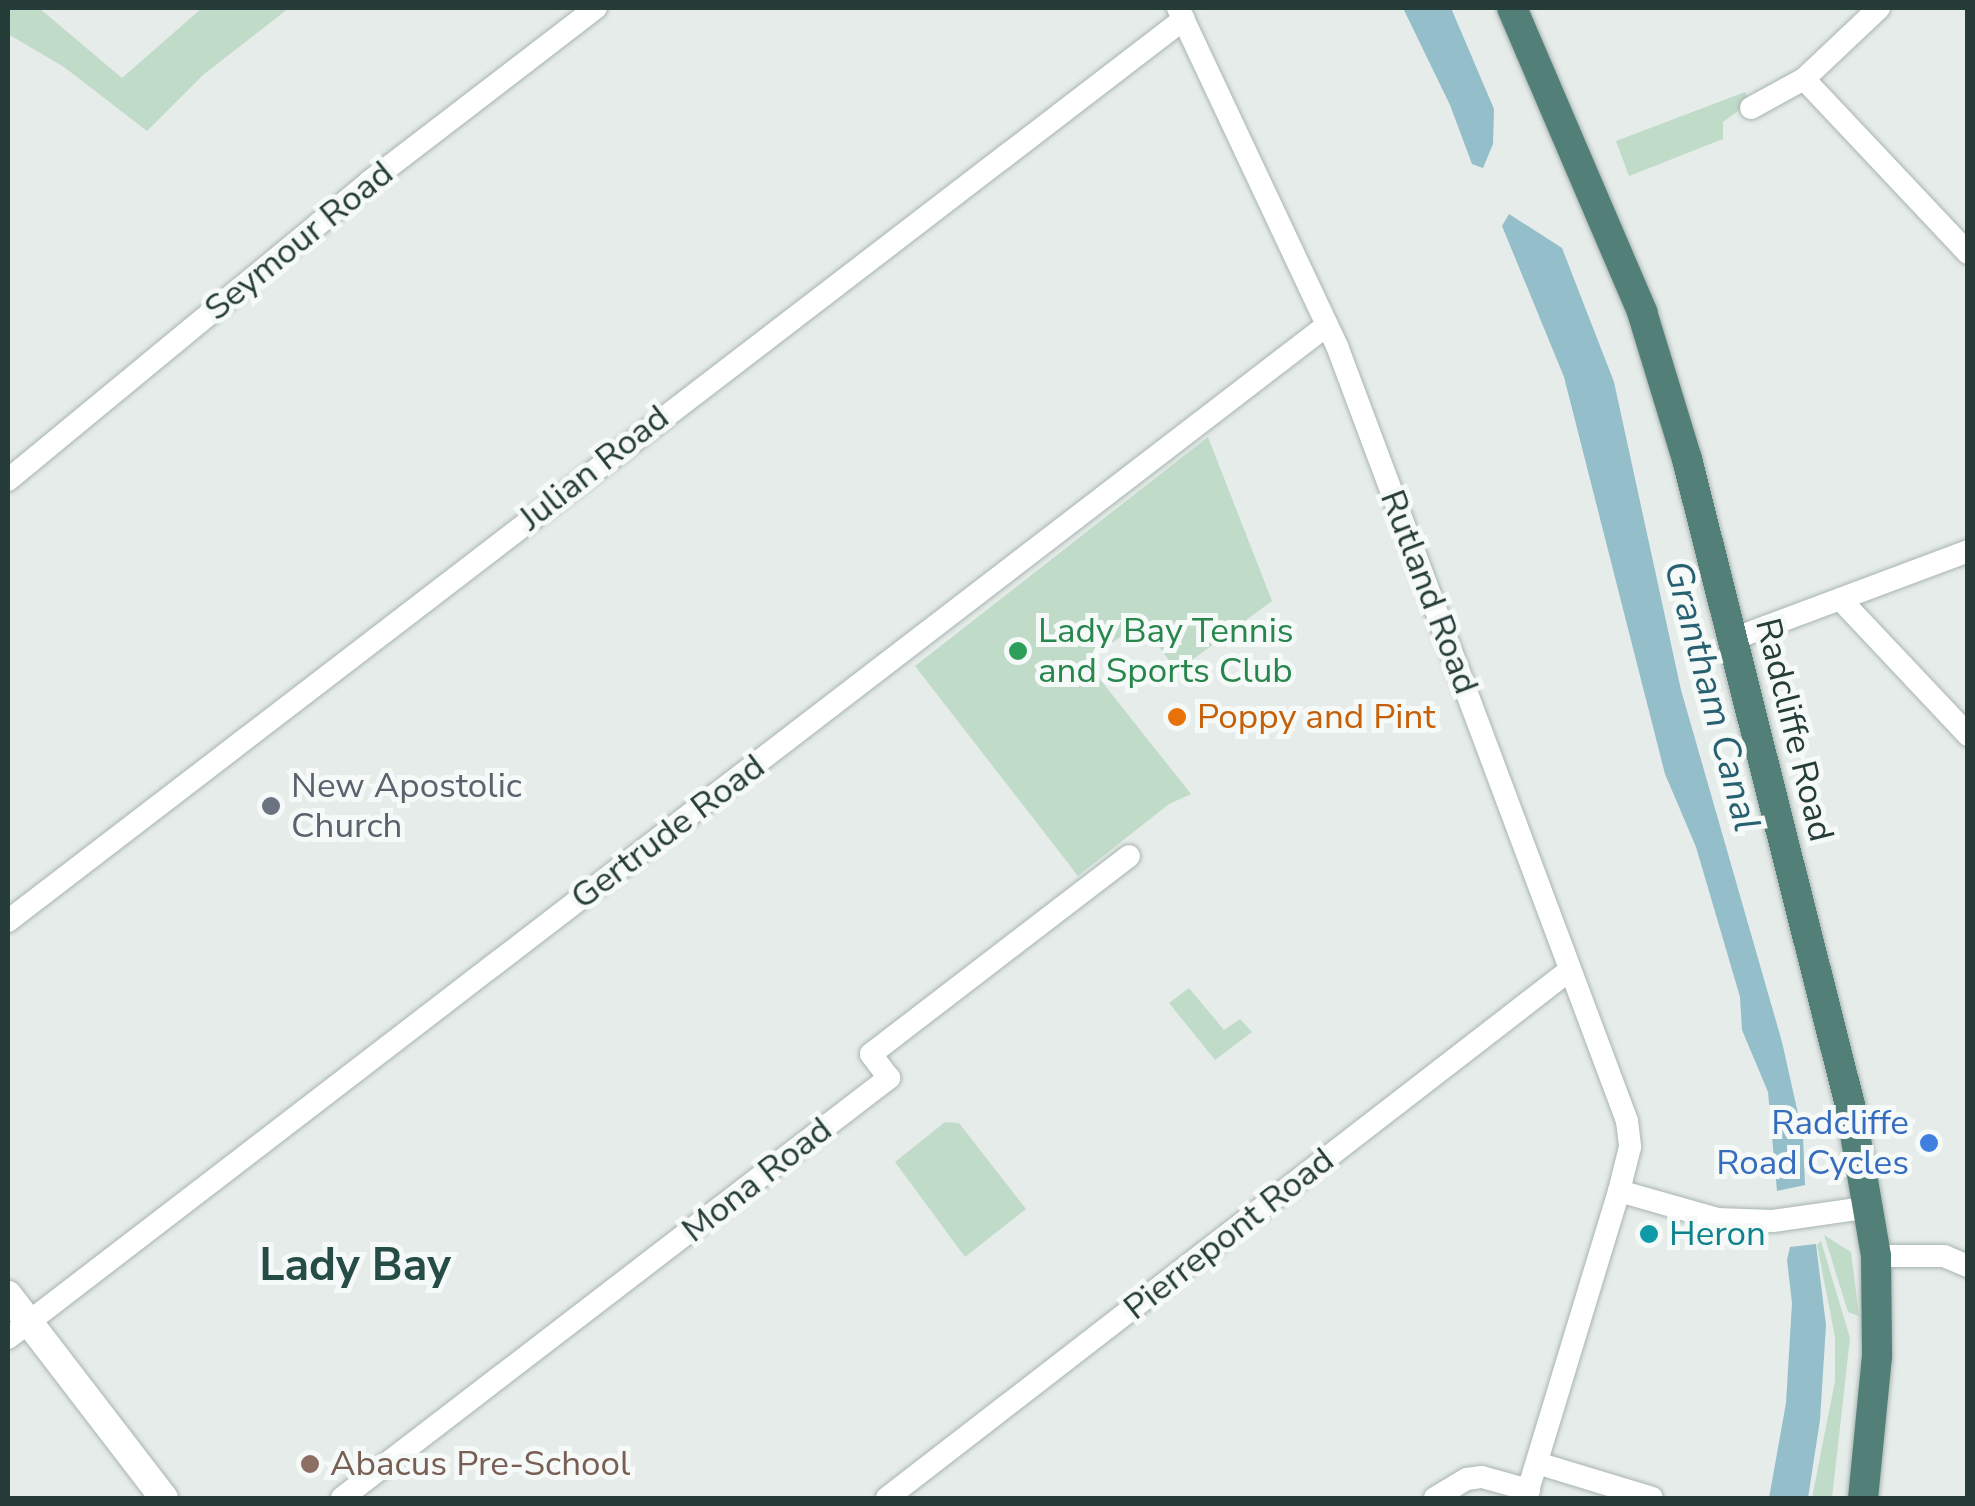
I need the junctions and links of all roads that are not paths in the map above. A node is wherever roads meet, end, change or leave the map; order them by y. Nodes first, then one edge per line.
1 (596, 8) edge
2 (1512, 8) edge
3 (1879, 8) edge
4 (1181, 13) edge
5 (1804, 78) junction
6 (1751, 108) dead end
7 (1968, 253) edge
8 (1327, 325) junction
9 (8, 480) edge
10 (1968, 551) edge
11 (1840, 599) junction
12 (1733, 639) junction
13 (1968, 735) edge
14 (1129, 856) dead end
15 (8, 921) edge
16 (1570, 970) junction
17 (1619, 1191) junction
18 (1870, 1208) junction
19 (1876, 1256) junction
20 (1968, 1266) edge
21 (8, 1295) edge
22 (18, 1330) edge
23 (1537, 1463) junction
24 (1527, 1494) edge
25 (164, 1498) edge
26 (342, 1498) edge
27 (887, 1498) edge
28 (1435, 1498) edge
29 (1652, 1498) edge
30 (1864, 1498) edge

1 - 9 street, Seymour Road
2 - 12 highway, Radcliffe Road
3 - 5 street
4 - 8 street, Rutland Road
4 - 15 street, Julian Road
5 - 6 street
5 - 7 street
8 - 16 street, Rutland Road
8 - 22 street, Gertrude Road
10 - 11 street
11 - 12 street
11 - 13 street
12 - 18 highway, Radcliffe Road
14 - 26 street, Mona Road
16 - 17 street, Rutland Road
16 - 27 street, Pierrepont Road
17 - 18 street
17 - 23 street, Rutland Road
18 - 19 highway, Radcliffe Road
19 - 20 street
19 - 30 highway, Radcliffe Road
21 - 22 street
22 - 25 street
23 - 24 street, Rutland Road
23 - 29 street
24 - 28 street

